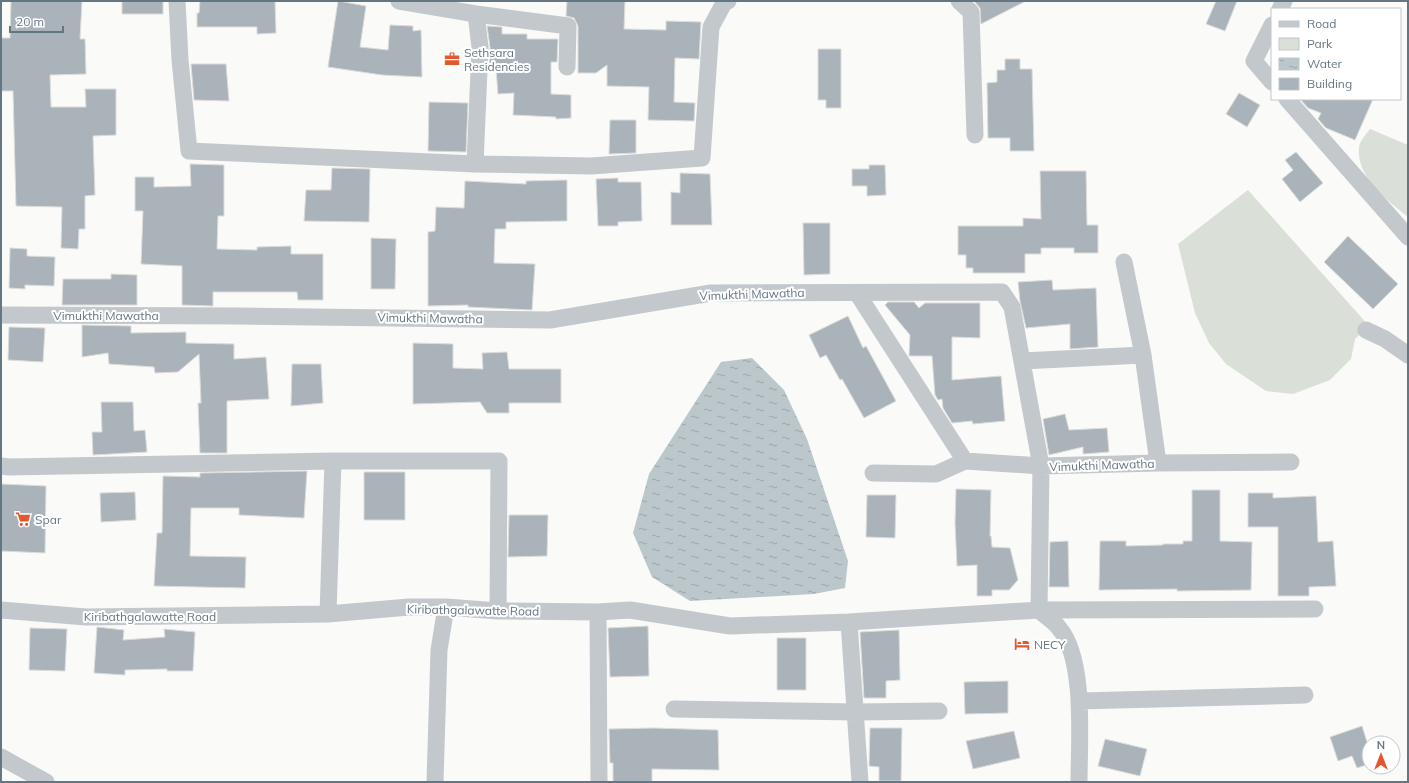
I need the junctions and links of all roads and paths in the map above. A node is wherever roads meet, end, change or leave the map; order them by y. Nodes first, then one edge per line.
1 (177, 1) edge
2 (399, 1) edge
3 (728, 1) edge
4 (959, 1) edge
5 (476, 14) junction
6 (1271, 27) edge
7 (567, 67) dead end
8 (1271, 81) edge
9 (1288, 100) edge
10 (976, 135) dead end
11 (475, 164) junction
12 (1408, 237) edge
13 (1124, 262) dead end
14 (857, 293) junction
15 (1, 315) edge
16 (1366, 330) dead end
17 (1144, 355) junction
18 (1408, 355) edge
19 (1022, 361) junction
20 (333, 461) junction
21 (965, 461) junction
22 (1291, 462) dead end
23 (1158, 463) junction
24 (1, 466) edge
25 (1041, 466) junction
26 (872, 473) dead end
27 (446, 607) junction
28 (1315, 609) dead end
29 (1, 610) edge
30 (1039, 610) junction
31 (498, 611) junction
32 (598, 612) junction
33 (328, 614) junction
34 (849, 622) junction
35 (1305, 695) dead end
36 (1080, 701) junction
37 (674, 709) dead end
38 (939, 711) dead end
39 (856, 712) junction
40 (1, 757) edge
41 (46, 782) edge
42 (435, 782) edge
43 (599, 782) edge
44 (860, 782) edge
45 (1079, 782) edge

1 - 11 street
2 - 5 street
3 - 11 street
4 - 10 street
5 - 7 street
5 - 11 street
6 - 8 street
9 - 12 street
13 - 17 street
14 - 15 street, Vimukthi Mawatha
14 - 19 street, Vimukthi Mawatha
14 - 21 street
16 - 18 street
17 - 19 street
17 - 23 street
19 - 25 street, Vimukthi Mawatha
20 - 24 street
20 - 31 street
20 - 33 street
21 - 25 street
21 - 26 street
22 - 23 street, Vimukthi Mawatha
23 - 25 street, Vimukthi Mawatha
25 - 30 street
27 - 31 street, Kiribathgalawatte Road
27 - 33 street, Kiribathgalawatte Road
27 - 42 street
28 - 30 street, Kiribathgalawatte Road
29 - 33 street, Kiribathgalawatte Road
30 - 34 street, Kiribathgalawatte Road
30 - 36 street
31 - 32 street, Kiribathgalawatte Road
32 - 34 street, Kiribathgalawatte Road
32 - 43 street
34 - 39 street
35 - 36 street
36 - 45 street
37 - 39 street
38 - 39 street
39 - 44 street
40 - 41 street

